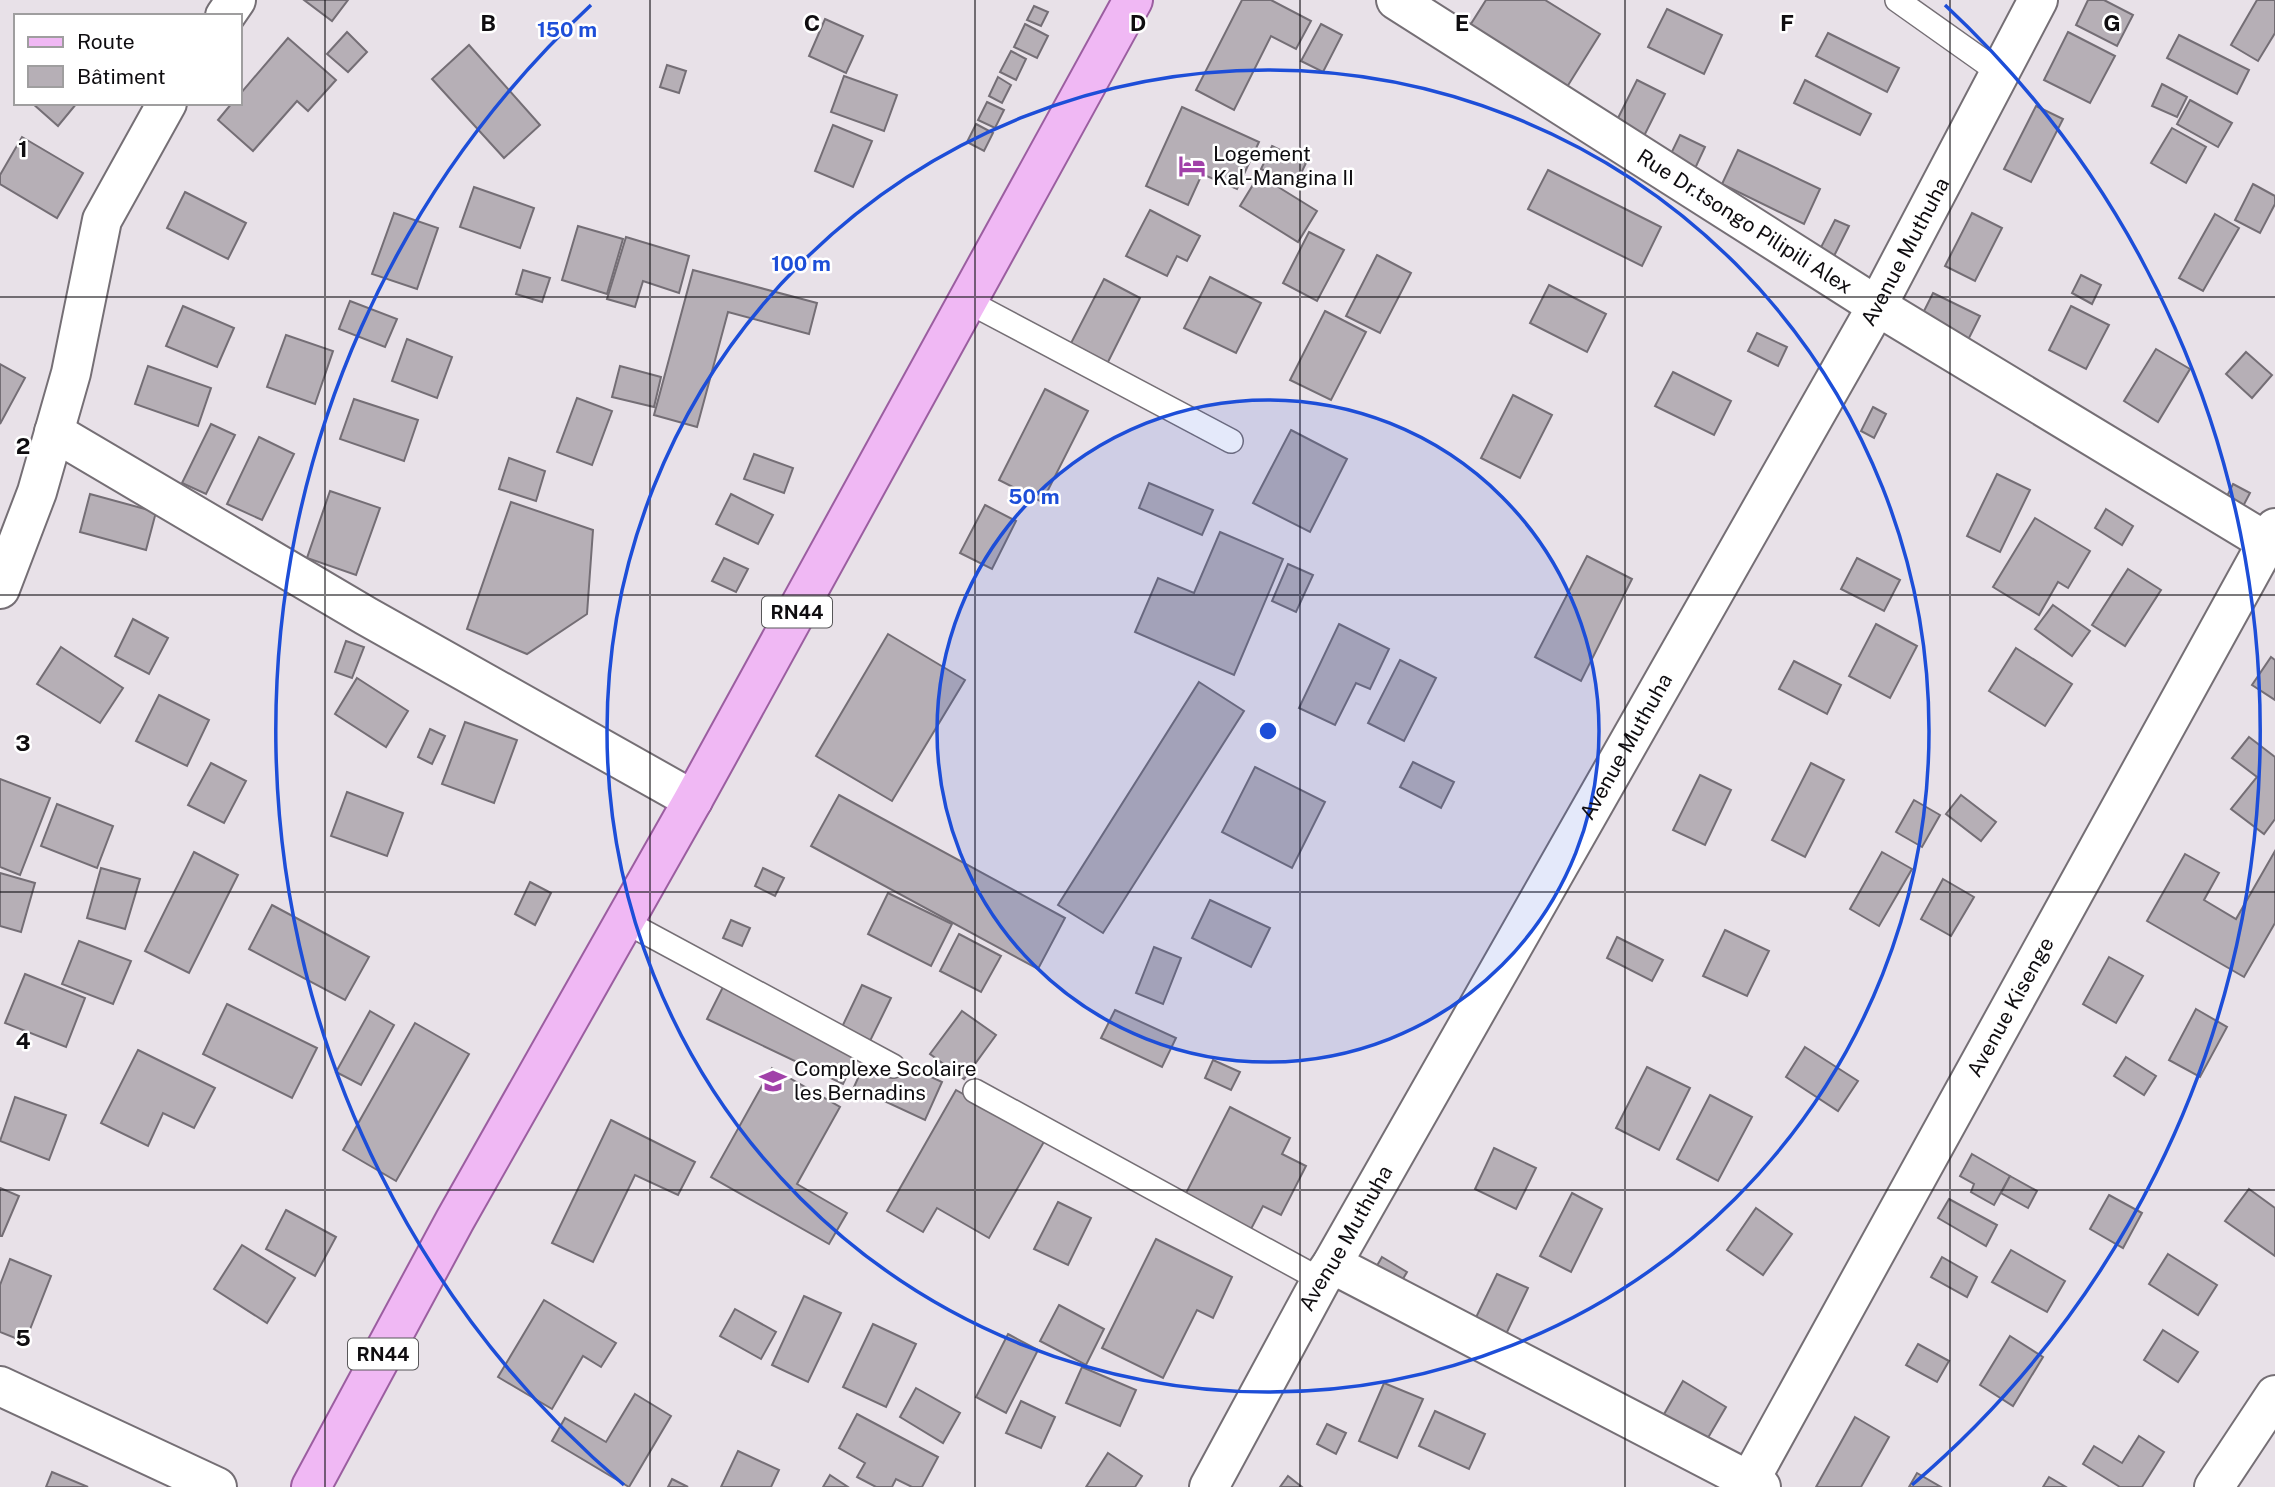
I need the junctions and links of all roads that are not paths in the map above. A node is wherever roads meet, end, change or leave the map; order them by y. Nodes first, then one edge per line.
1 (1133, 0) edge
2 (1396, 0) edge
3 (1897, 0) edge
4 (2038, 0) edge
5 (2000, 73) junction
6 (166, 105) edge
7 (967, 301) junction
8 (1877, 306) junction
9 (54, 432) junction
10 (1231, 441) dead end
11 (2272, 539) edge
12 (0, 589) edge
13 (693, 800) junction
14 (624, 921) junction
15 (892, 1066) dead end
16 (975, 1091) dead end
17 (1327, 1272) junction
18 (0, 1386) edge
19 (2275, 1395) edge
20 (1752, 1485) edge
21 (217, 1487) edge
22 (311, 1487) edge
23 (1209, 1487) edge
24 (2214, 1487) edge

1 - 7 main road, RN44
2 - 8 street, Rue Dr.tsongo Pilipili Alex
3 - 5 lane
4 - 5 street, Avenue Muthuha
5 - 8 street, Avenue Muthuha
6 - 9 street
7 - 10 lane
7 - 13 main road, RN44
8 - 11 street, Rue Dr.tsongo Pilipili Alex
8 - 17 street, Avenue Muthuha
9 - 12 street
9 - 13 street
11 - 20 street, Avenue Kisenge
13 - 14 main road, RN44
14 - 15 lane
14 - 22 main road, RN44
16 - 17 lane
17 - 20 street
17 - 23 street, Avenue Muthuha
18 - 21 street
19 - 24 street

